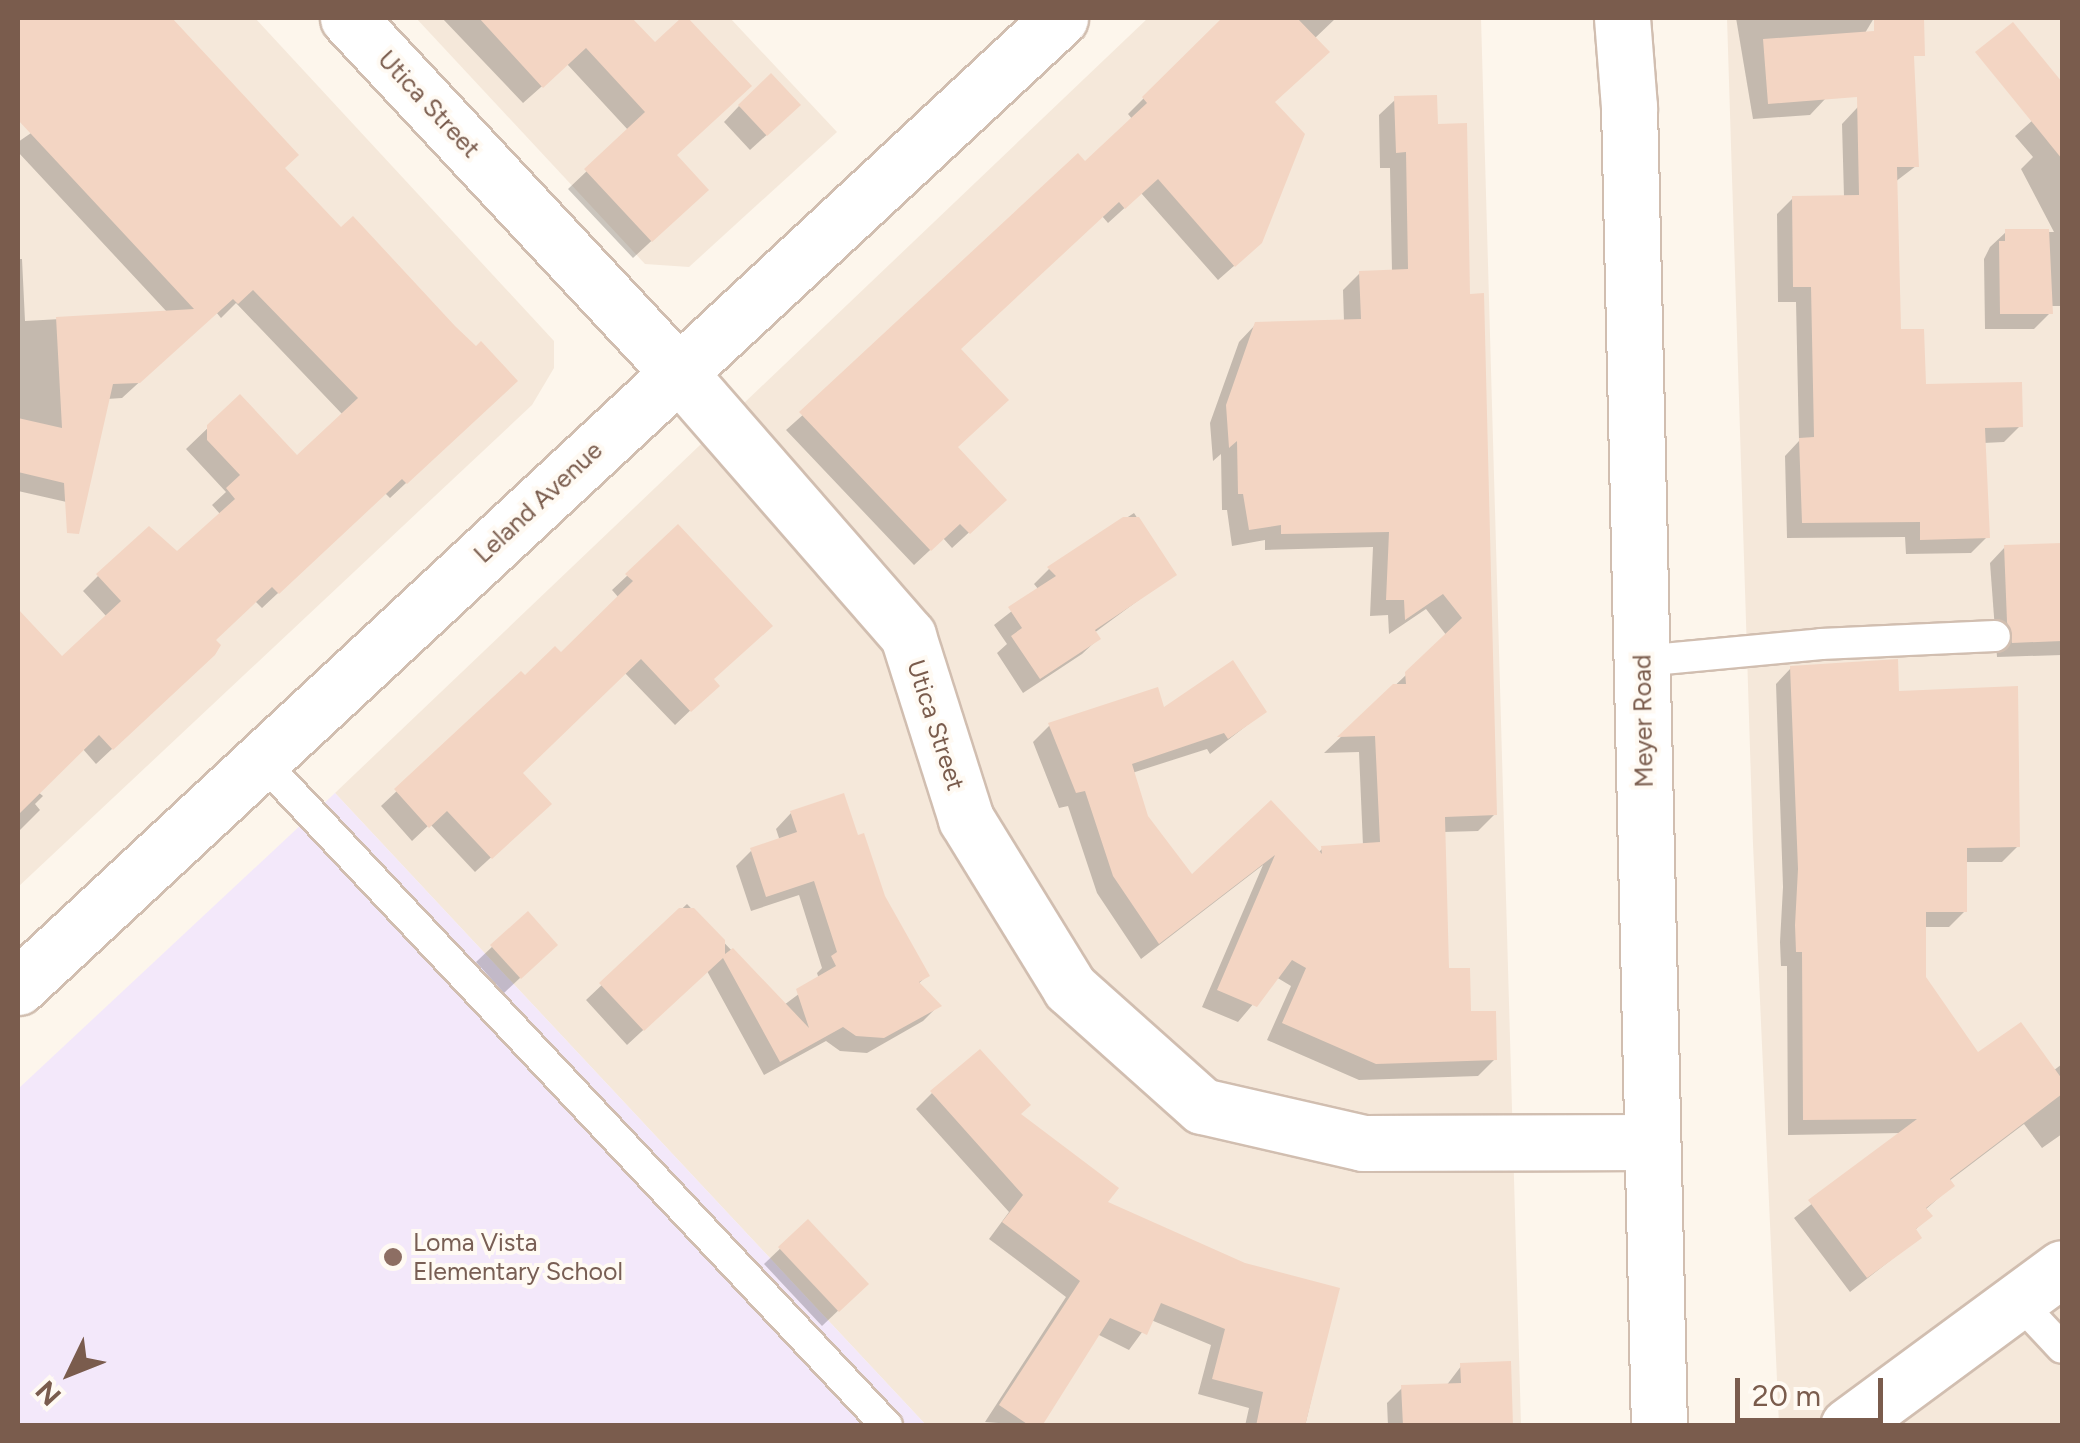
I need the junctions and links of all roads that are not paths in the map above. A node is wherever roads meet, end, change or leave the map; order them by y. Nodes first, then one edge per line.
1 (348, 18) edge
2 (1060, 18) edge
3 (1622, 18) edge
4 (678, 372) junction
5 (1995, 636) dead end
6 (1642, 661) junction
7 (261, 760) junction
8 (18, 987) edge
9 (1652, 1142) junction
10 (2062, 1268) edge
11 (2018, 1301) junction
12 (2062, 1348) edge
13 (1869, 1420) edge
14 (887, 1426) edge
15 (1659, 1426) edge

1 - 4 street, Utica Street
2 - 4 street, Leland Avenue
3 - 6 street, Meyer Road
4 - 7 street, Leland Avenue
4 - 9 street, Utica Street
5 - 6 lane
6 - 9 street, Meyer Road
7 - 8 street, Leland Avenue
7 - 14 lane
9 - 15 street, Meyer Road
10 - 11 street
11 - 12 lane
11 - 13 street

